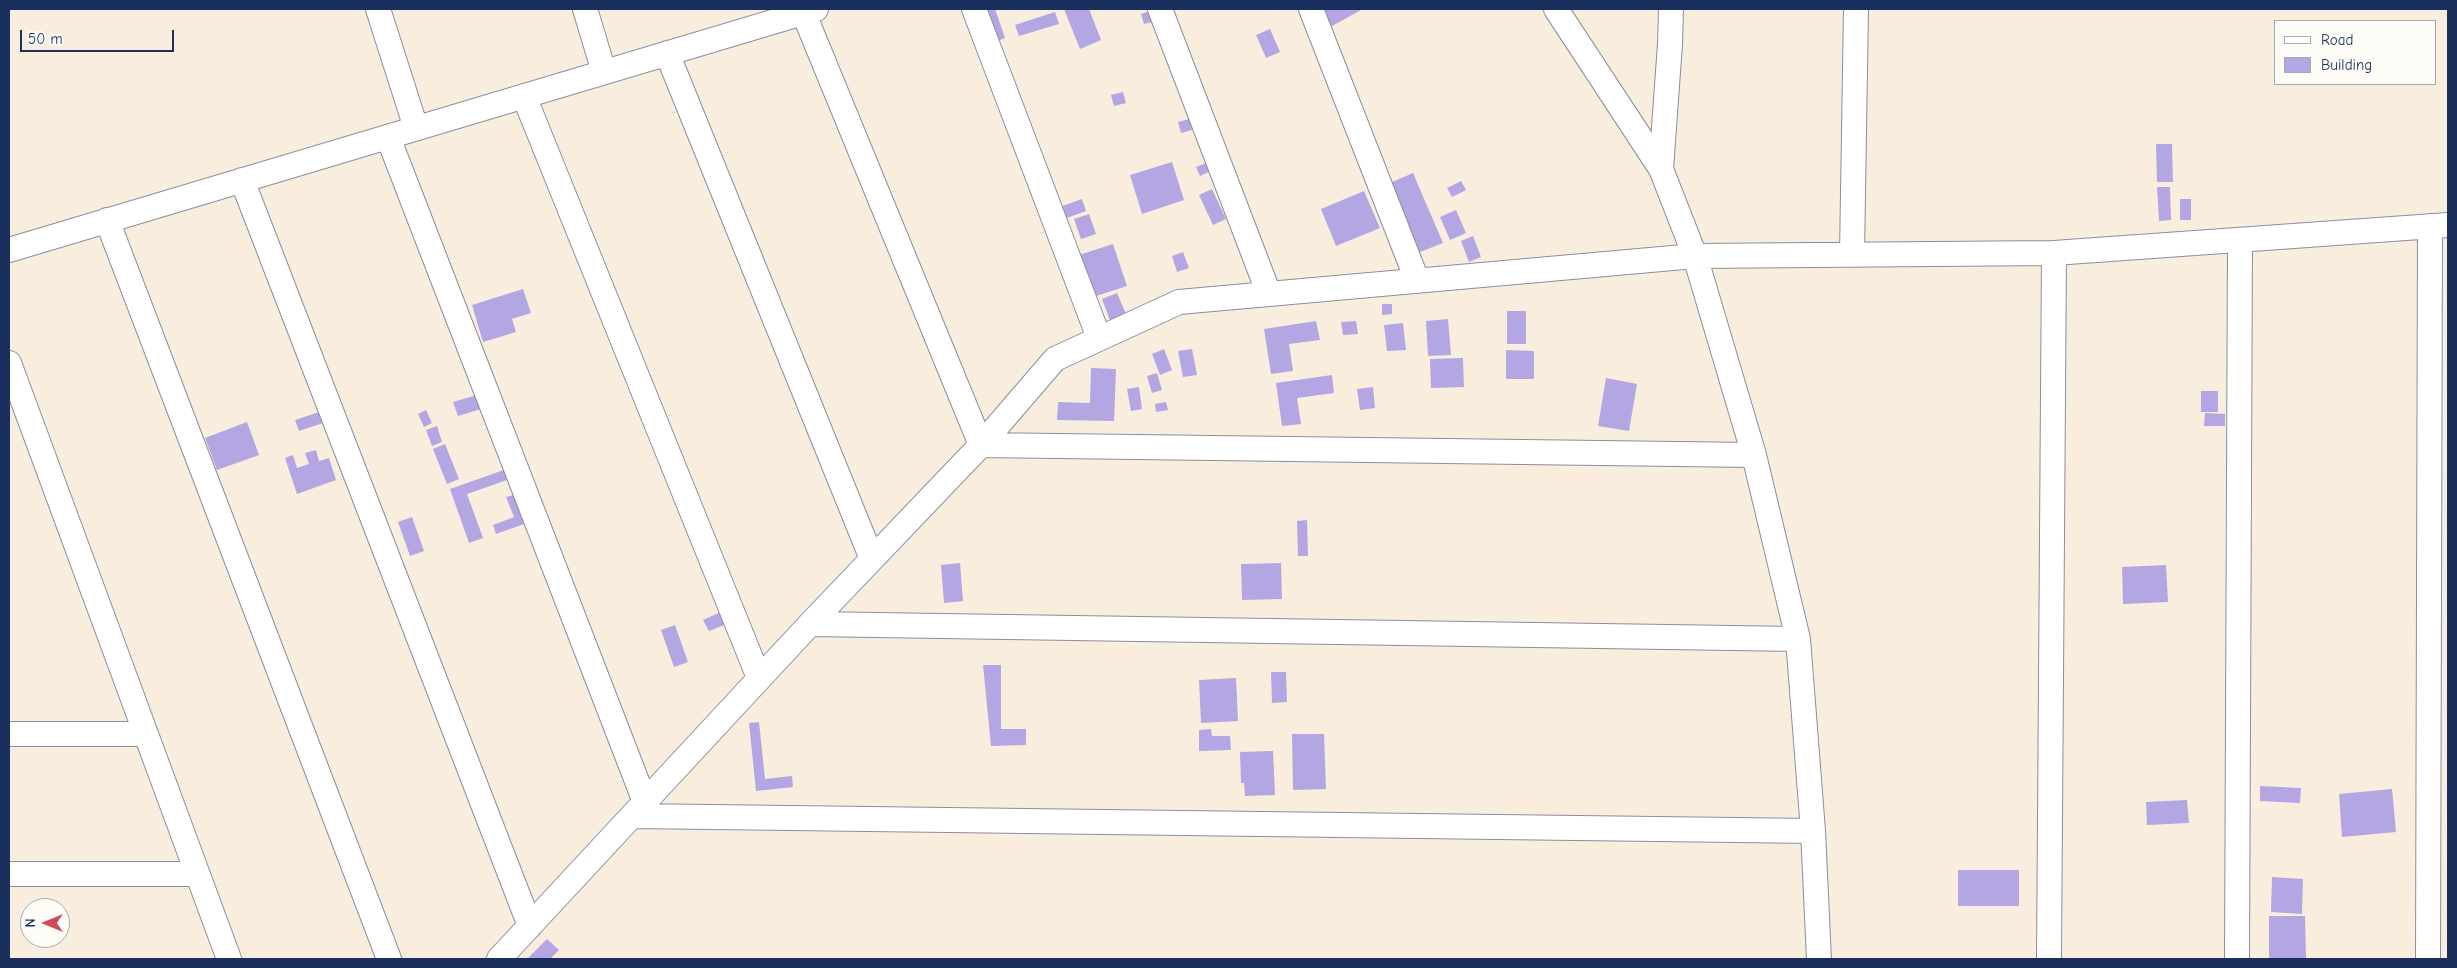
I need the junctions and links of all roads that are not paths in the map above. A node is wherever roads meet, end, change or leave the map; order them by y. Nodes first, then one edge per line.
1 (378, 9) edge
2 (585, 9) edge
3 (974, 9) edge
4 (1160, 9) edge
5 (1310, 9) edge
6 (1556, 9) edge
7 (1671, 9) edge
8 (1856, 9) edge
9 (807, 10) edge
10 (667, 53) junction
11 (604, 72) junction
12 (524, 96) junction
13 (416, 128) junction
14 (388, 137) junction
15 (1661, 169) junction
16 (242, 180) junction
17 (107, 220) junction
18 (2439, 225) edge
19 (2240, 240) junction
20 (9, 250) edge
21 (2054, 253) junction
22 (1852, 255) junction
23 (1695, 256) junction
24 (1417, 280) junction
25 (1269, 294) junction
26 (1099, 338) junction
27 (9, 363) edge
28 (981, 445) junction
29 (1754, 455) junction
30 (872, 559) junction
31 (810, 624) junction
32 (1798, 638) junction
33 (760, 678) junction
34 (9, 734) edge
35 (146, 734) junction
36 (638, 809) junction
37 (1813, 831) junction
38 (9, 874) edge
39 (197, 874) junction
40 (530, 926) junction
41 (229, 959) edge
42 (390, 959) edge
43 (499, 959) edge
44 (1819, 959) edge
45 (2050, 959) edge
46 (2237, 959) edge
47 (2428, 959) edge

1 - 13 street
2 - 11 street
3 - 26 street
4 - 25 street
5 - 24 street
6 - 15 street
7 - 15 street
8 - 22 street
9 - 10 street
9 - 28 street
10 - 11 street
10 - 30 street
11 - 12 street
12 - 13 street
12 - 33 street
13 - 14 street
14 - 16 street
14 - 36 street
15 - 23 street
16 - 17 street
16 - 40 street
17 - 20 street
17 - 42 street
18 - 19 street
18 - 47 street
19 - 21 street
19 - 46 street
21 - 22 street
21 - 45 street
22 - 23 street
23 - 24 street
23 - 29 street
24 - 25 street
25 - 26 street
26 - 28 street
27 - 35 street
28 - 29 street
28 - 30 street
29 - 32 street
30 - 31 street
31 - 32 street
31 - 33 street
32 - 37 street
33 - 36 street
34 - 35 street
35 - 39 street
36 - 37 street
36 - 40 street
37 - 44 street
38 - 39 street
39 - 41 street
40 - 43 street

